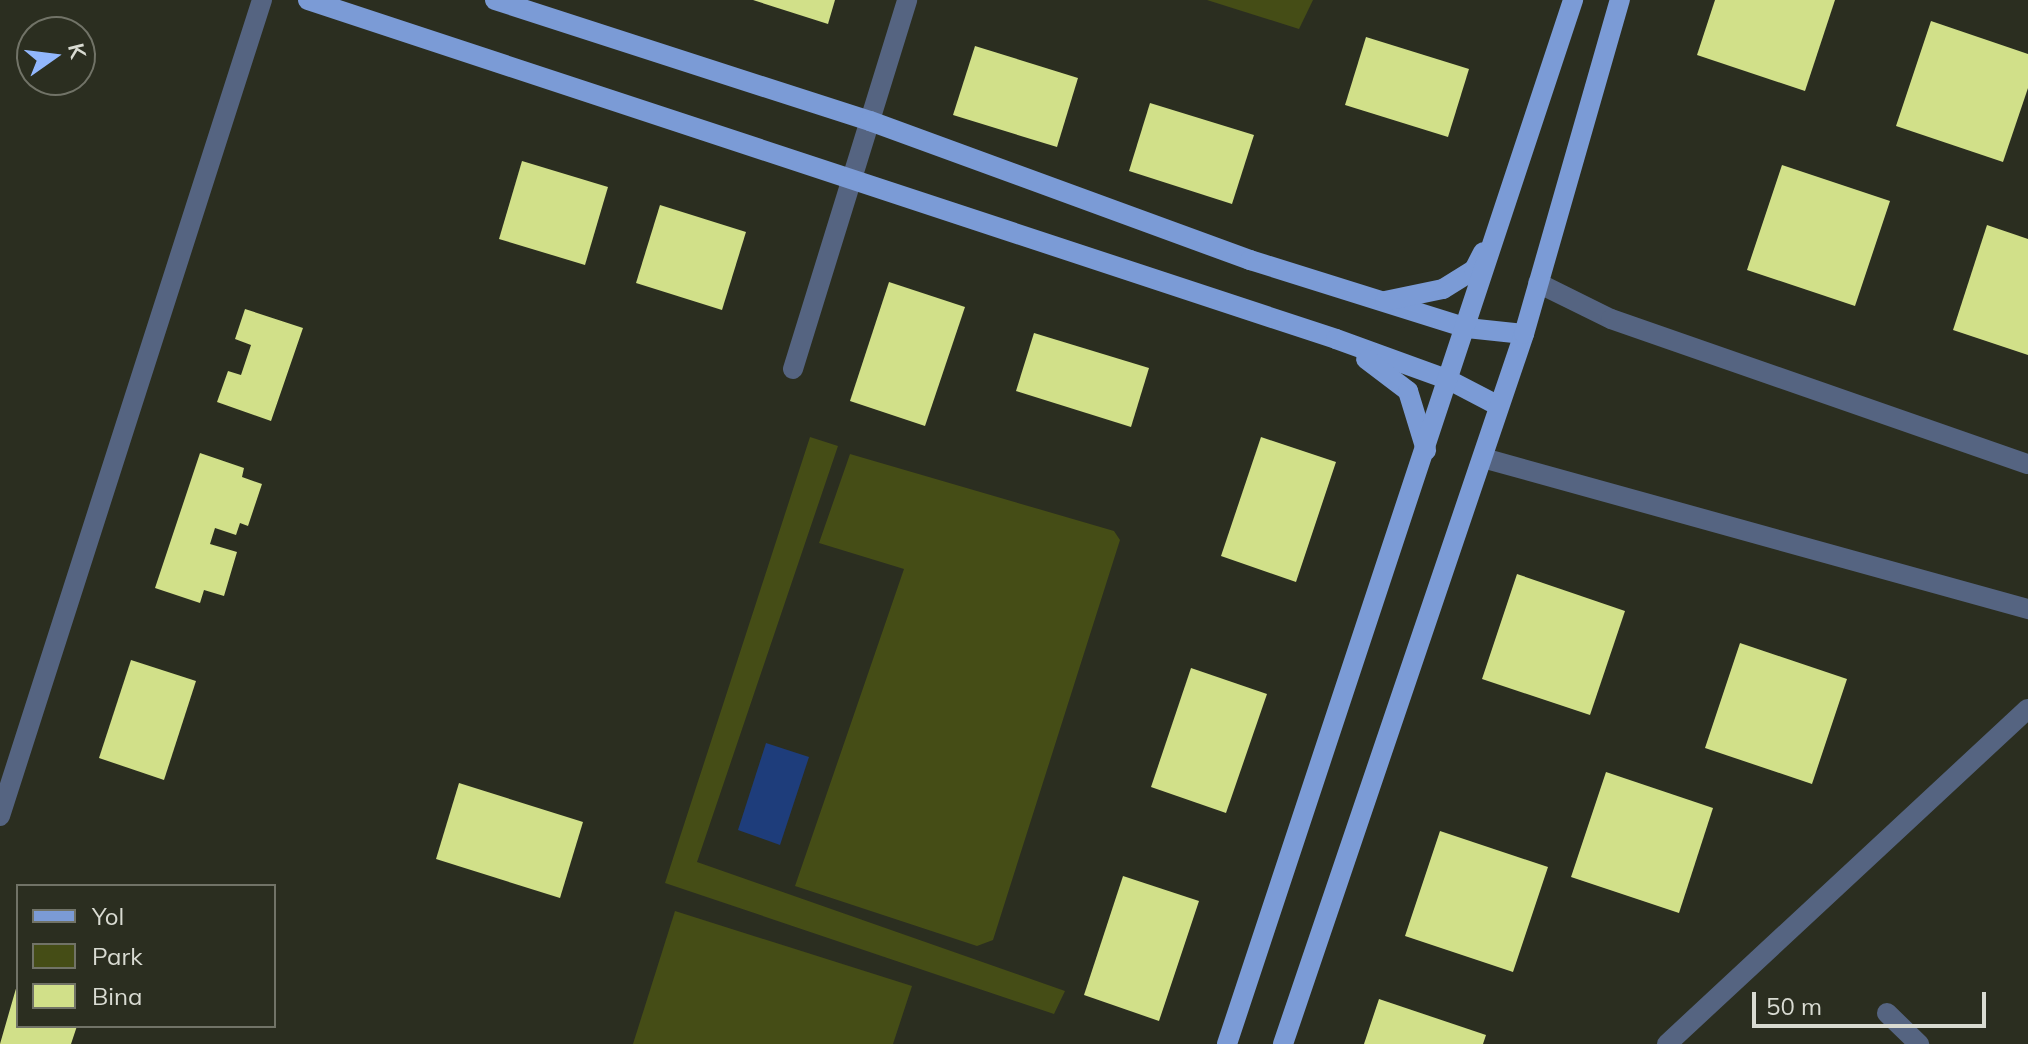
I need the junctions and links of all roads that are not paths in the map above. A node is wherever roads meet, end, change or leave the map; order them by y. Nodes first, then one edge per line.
1 (262, 0) edge
2 (308, 0) edge
3 (495, 0) edge
4 (907, 0) edge
5 (1573, 0) edge
6 (1620, 0) edge
7 (870, 121) junction
8 (856, 177) junction
9 (1504, 213) junction
10 (1538, 283) junction
11 (1382, 301) junction
12 (1467, 328) junction
13 (1524, 334) junction
14 (1336, 339) junction
15 (793, 369) dead end
16 (1449, 380) junction
17 (1499, 406) junction
18 (1426, 450) junction
19 (1483, 458) junction
20 (2028, 464) edge
21 (2028, 609) edge
22 (2028, 709) edge
23 (0, 816) edge
24 (1887, 1013) dead end
25 (1227, 1044) edge
26 (1283, 1044) edge
27 (1667, 1044) edge
28 (1919, 1044) edge

1 - 23 street
2 - 8 main road
3 - 7 main road
4 - 7 street
5 - 9 main road
6 - 10 main road
7 - 8 street
7 - 11 main road
8 - 14 main road
8 - 15 street
9 - 11 main road
9 - 12 main road
10 - 13 main road
10 - 20 street
11 - 12 main road
12 - 13 main road
12 - 16 main road
13 - 17 main road
14 - 16 main road
14 - 18 main road
16 - 17 main road
16 - 18 main road
17 - 19 main road
18 - 25 main road
19 - 21 street
19 - 26 main road
22 - 27 street
24 - 28 street

